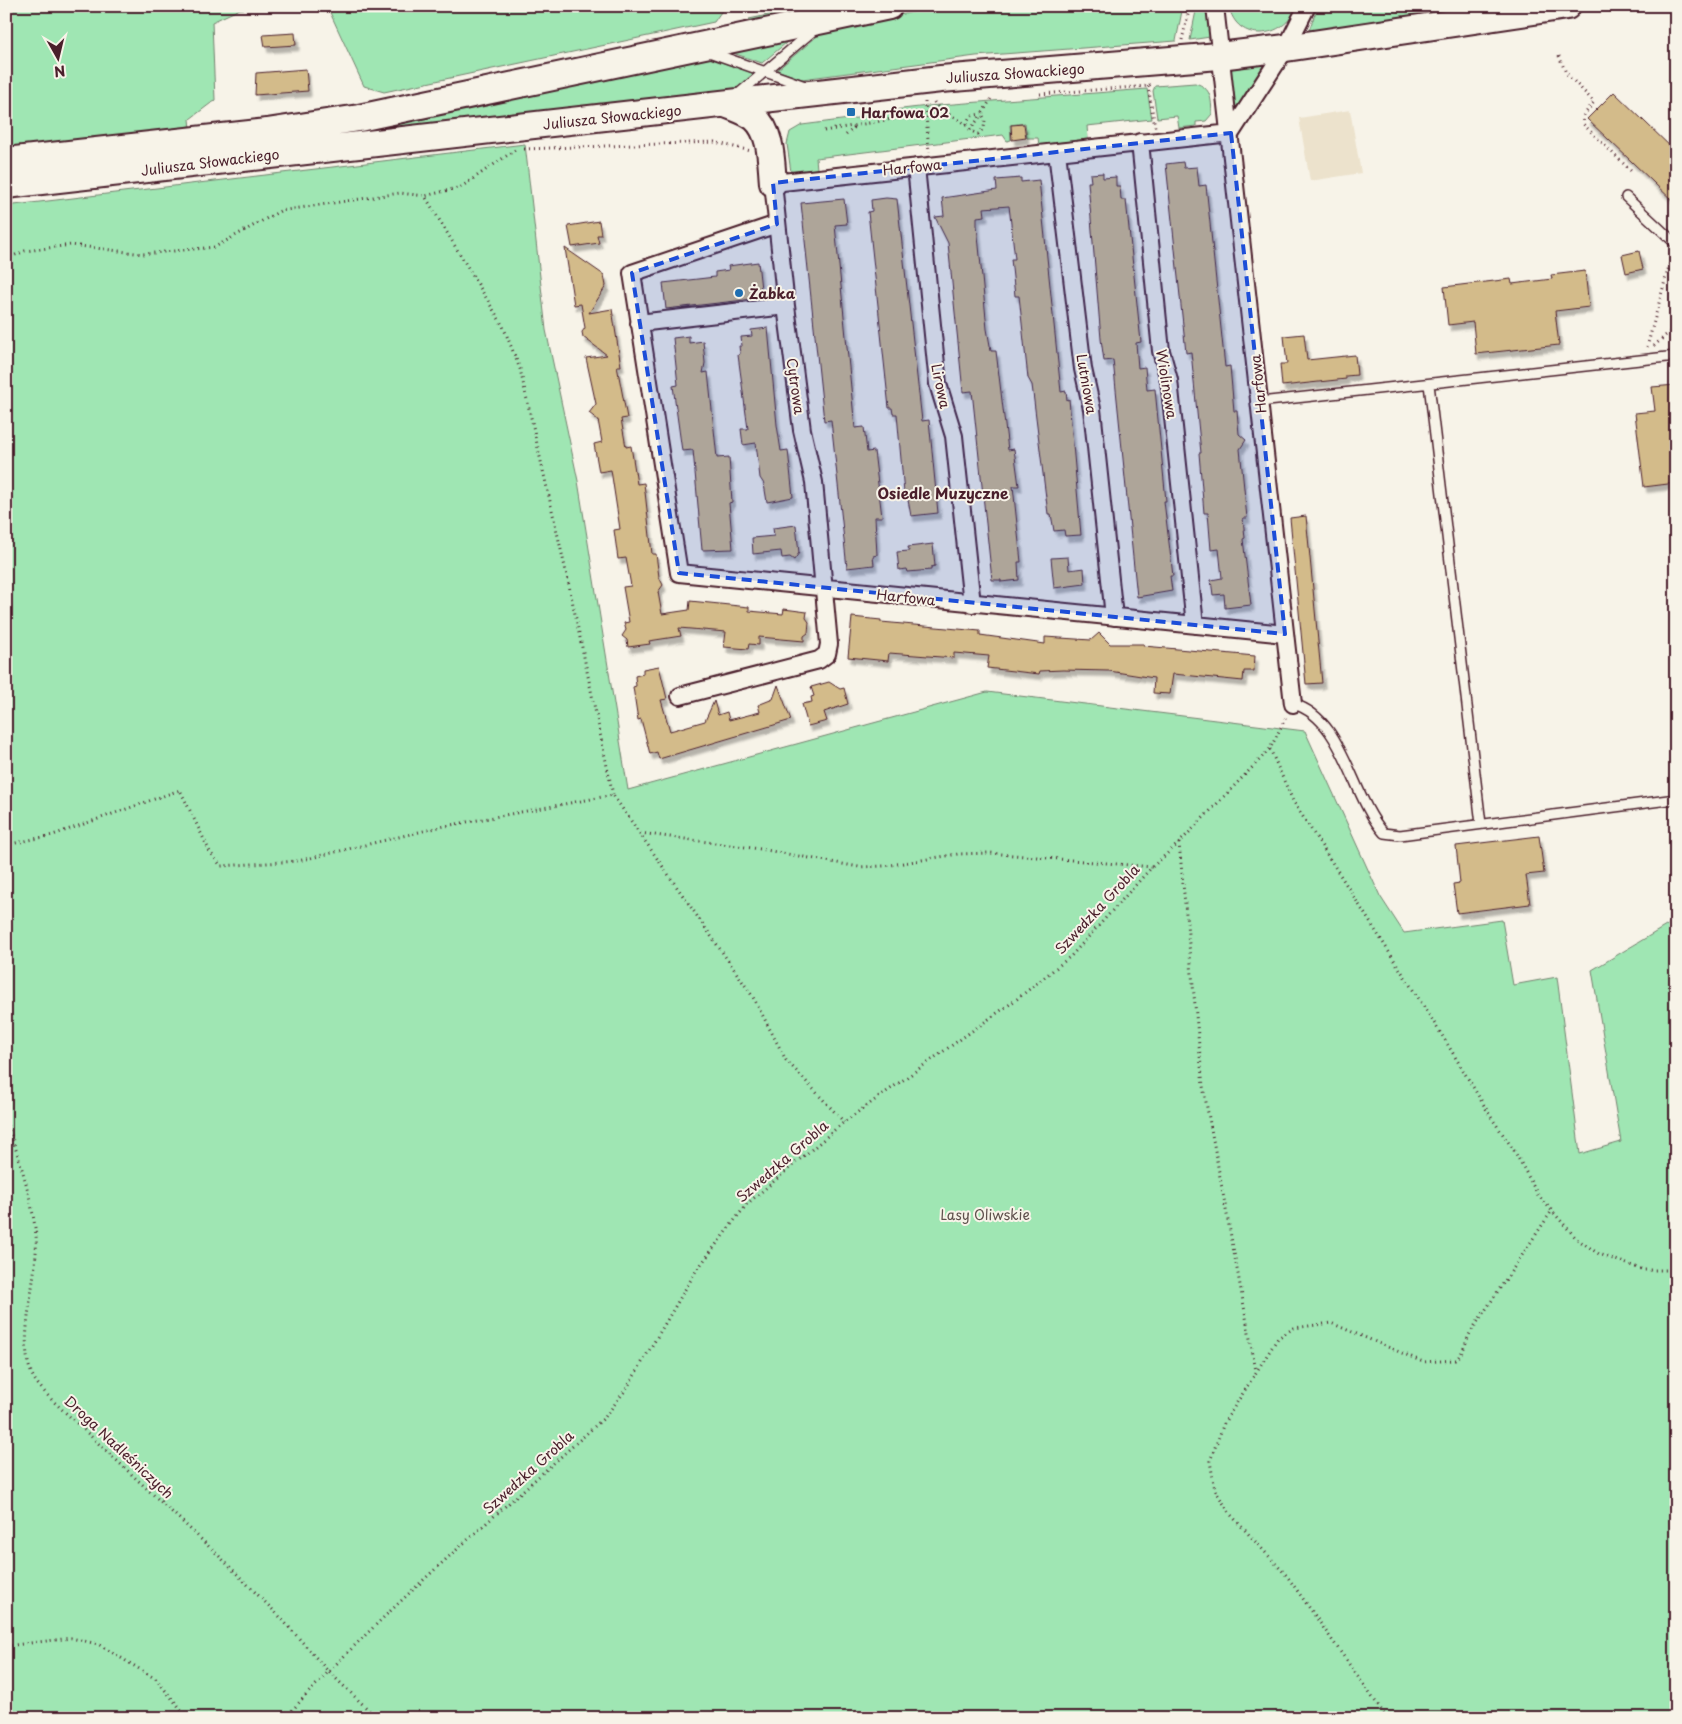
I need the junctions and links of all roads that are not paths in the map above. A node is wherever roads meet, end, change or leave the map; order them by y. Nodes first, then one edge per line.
1 (889, 6) edge
2 (1215, 6) edge
3 (1307, 6) edge
4 (1567, 6) edge
5 (828, 19) junction
6 (696, 47) junction
7 (1286, 48) junction
8 (1219, 56) junction
9 (764, 71) junction
10 (824, 93) junction
11 (726, 104) junction
12 (1230, 133) junction
13 (1140, 142) junction
14 (1057, 152) junction
15 (6, 161) edge
16 (923, 166) junction
17 (773, 183) junction
18 (6, 185) edge
19 (1626, 197) dead end
20 (777, 224) junction
21 (1675, 244) edge
22 (786, 306) junction
23 (639, 323) junction
24 (1676, 356) edge
25 (1429, 384) junction
26 (1260, 402) junction
27 (825, 589) junction
28 (972, 604) junction
29 (1114, 618) junction
30 (1195, 625) junction
31 (1285, 634) junction
32 (680, 696) dead end
33 (1293, 704) joint
34 (1676, 800) edge
35 (1481, 824) junction

1 - 5 main road, Juliusza Słowackiego
2 - 8 street, Harfowa
3 - 7 street
4 - 7 main road
5 - 6 main road, Juliusza Słowackiego
5 - 9 lane
6 - 9 lane
6 - 15 main road, Juliusza Słowackiego
7 - 8 main road, Juliusza Słowackiego
7 - 12 street
8 - 10 main road, Juliusza Słowackiego
8 - 12 street, Harfowa
9 - 10 lane
9 - 11 lane
10 - 11 main road, Juliusza Słowackiego
11 - 17 main road
11 - 18 main road, Juliusza Słowackiego
12 - 13 street, Harfowa
12 - 26 street, Harfowa
13 - 14 street, Harfowa
13 - 30 street, Wiolinowa
14 - 16 street, Harfowa
14 - 29 street, Lutniowa
16 - 17 street, Harfowa
16 - 28 street, Lirowa
17 - 20 street, Cytrowa
19 - 21 lane
20 - 22 street, Cytrowa
20 - 23 street, Harfowa
22 - 23 street
22 - 27 street, Cytrowa
23 - 27 street, Harfowa
24 - 25 lane
25 - 26 lane
25 - 35 lane
26 - 31 street, Harfowa
27 - 28 street, Harfowa
27 - 32 street
28 - 29 street, Harfowa
29 - 30 street, Harfowa
30 - 31 street, Harfowa
31 - 33 street, Harfowa
33 - 35 lane
34 - 35 lane

